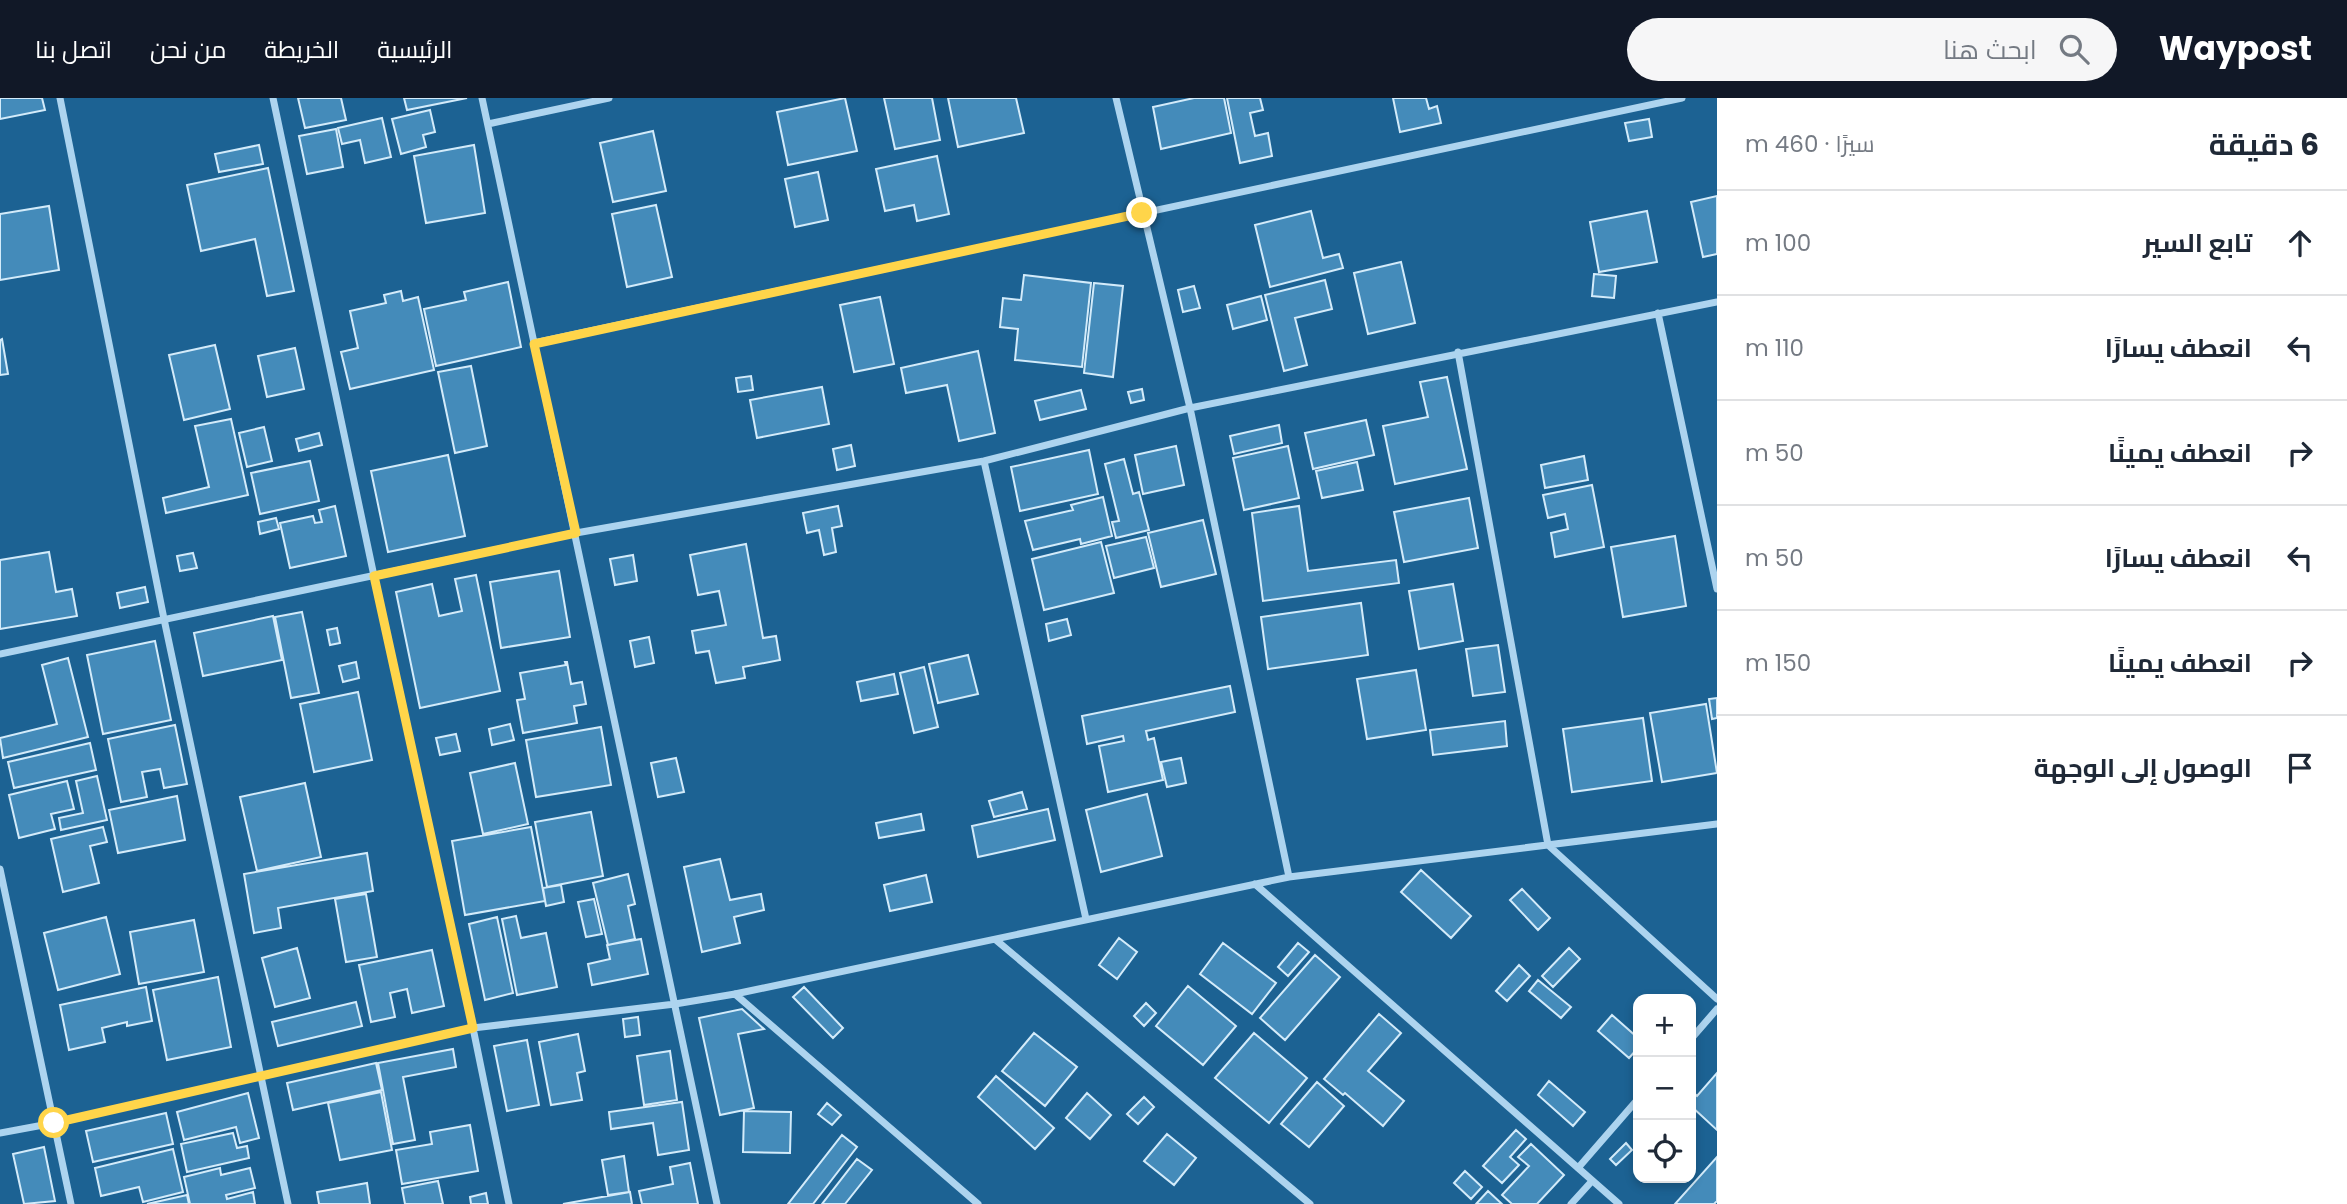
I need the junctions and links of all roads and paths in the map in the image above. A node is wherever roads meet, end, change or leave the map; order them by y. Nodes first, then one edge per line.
1 (60, 98) edge
2 (273, 98) edge
3 (482, 98) edge
4 (609, 98) edge
5 (1116, 98) edge
6 (1682, 98) edge
7 (488, 124) junction
8 (1142, 213) junction
9 (1717, 302) edge
10 (1658, 313) junction
11 (534, 344) junction
12 (1458, 352) junction
13 (1190, 408) junction
14 (984, 461) junction
15 (576, 533) junction
16 (1714, 563) edge
17 (374, 576) junction
18 (1717, 589) edge
19 (164, 619) junction
20 (0, 654) edge
21 (1717, 824) edge
22 (1548, 845) junction
23 (0, 869) edge
24 (1289, 877) junction
25 (1255, 884) junction
26 (1086, 919) junction
27 (996, 940) junction
28 (735, 994) junction
29 (1717, 999) edge
30 (675, 1004) junction
31 (1717, 1009) edge
32 (473, 1028) junction
33 (1696, 1033) edge
34 (261, 1076) junction
35 (1633, 1105) edge
36 (54, 1123) junction
37 (0, 1133) edge
38 (1578, 1168) junction
39 (1592, 1181) junction
40 (71, 1204) edge
41 (288, 1204) edge
42 (509, 1204) edge
43 (717, 1204) edge
44 (978, 1204) edge
45 (1310, 1204) edge
46 (1571, 1204) edge
47 (1619, 1204) edge

1 - 19 street
2 - 17 street
3 - 7 street
4 - 7 street
5 - 8 street
6 - 8 street
7 - 11 street
8 - 11 street
8 - 13 street
9 - 10 street
10 - 12 street
10 - 16 street
11 - 15 street
12 - 13 street
12 - 22 street
13 - 14 street
13 - 24 street
14 - 15 street
14 - 26 street
15 - 17 street
15 - 30 street
16 - 18 street
17 - 19 street
17 - 32 street
19 - 20 street
19 - 34 street
21 - 22 street
22 - 24 street
22 - 29 street
23 - 36 street
24 - 25 street
25 - 26 street
25 - 38 street
26 - 27 street
27 - 28 street
27 - 45 street
28 - 30 street
28 - 44 street
30 - 32 street
30 - 43 street
31 - 33 street
32 - 34 street
32 - 42 street
34 - 36 street
34 - 41 street
35 - 38 street
36 - 37 street
36 - 40 street
38 - 39 street
39 - 46 street
39 - 47 street

